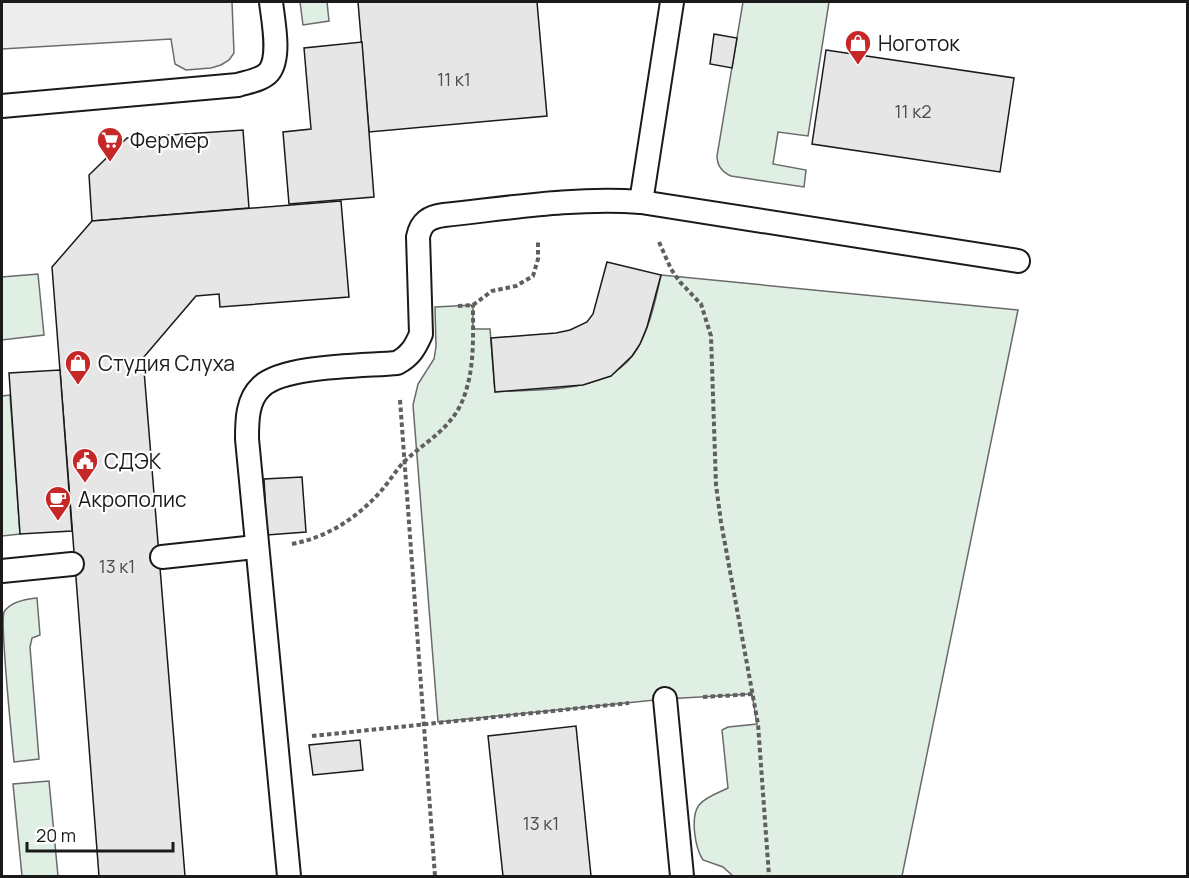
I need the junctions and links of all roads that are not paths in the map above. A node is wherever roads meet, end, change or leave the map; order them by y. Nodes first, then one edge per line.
1 (271, 2) edge
2 (672, 2) edge
3 (2, 106) edge
4 (641, 202) junction
5 (1018, 261) dead end
6 (256, 547) junction
7 (162, 556) dead end
8 (72, 564) dead end
9 (2, 571) edge
10 (665, 699) road end
11 (289, 876) edge
12 (676, 876) edge
13 (682, 876) edge

1 - 3 lane
2 - 4 lane
4 - 5 lane
4 - 6 lane
6 - 7 lane
6 - 11 lane
8 - 9 lane
10 - 13 lane
12 - 13 lane

